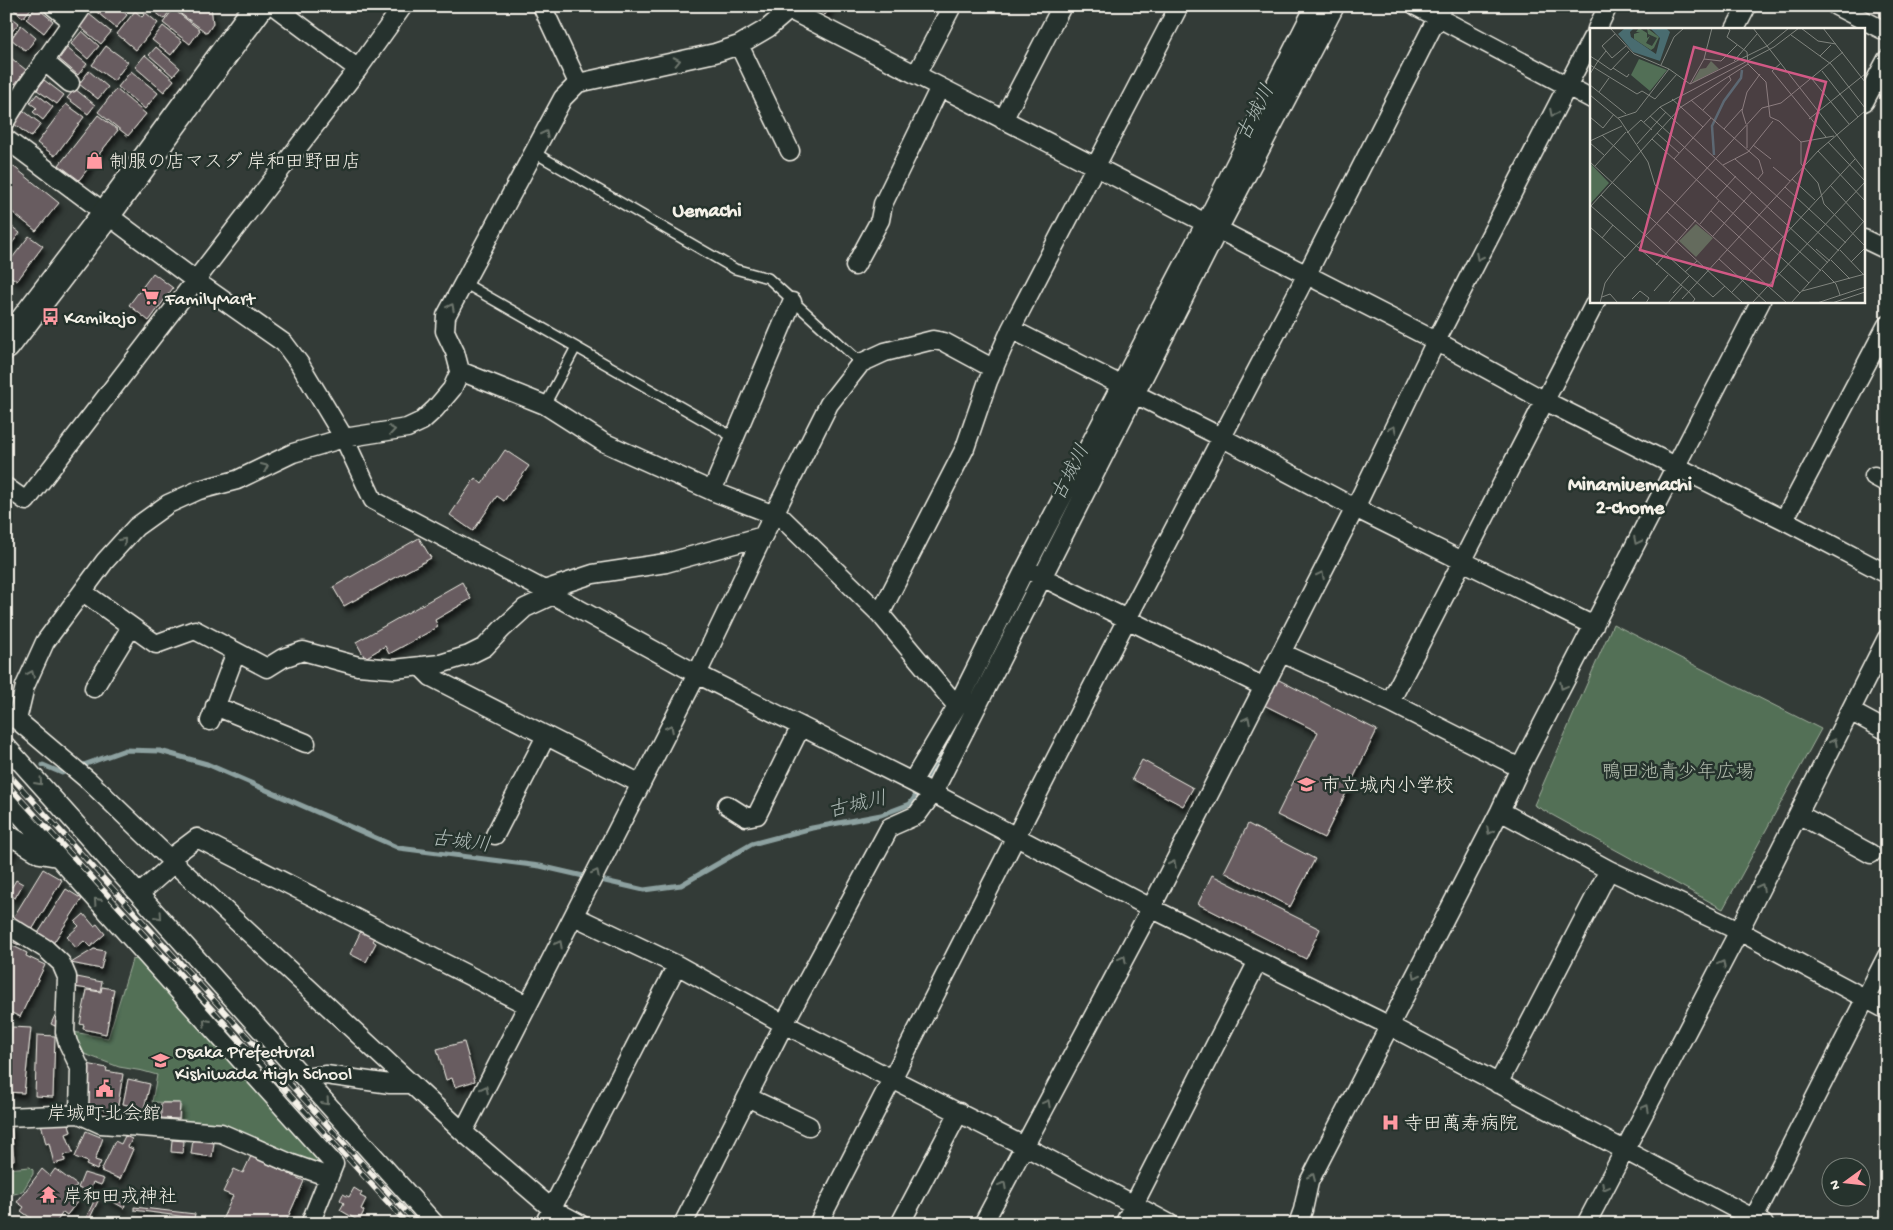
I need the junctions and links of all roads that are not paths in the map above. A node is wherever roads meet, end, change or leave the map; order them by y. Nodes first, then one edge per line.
1 (53, 6) edge
2 (83, 6) edge
3 (259, 6) edge
4 (274, 6) edge
5 (403, 6) edge
6 (542, 6) edge
7 (952, 6) edge
8 (1062, 6) edge
9 (1180, 6) edge
10 (1315, 6) edge
11 (1335, 6) edge
12 (1416, 6) edge
13 (1608, 6) edge
14 (1747, 6) edge
15 (1836, 6) edge
16 (787, 8) edge
17 (1441, 12) edge
18 (72, 21) junction
19 (1597, 28) edge
20 (1736, 28) edge
21 (1887, 32) edge
22 (1590, 42) edge
23 (739, 45) junction
24 (1887, 59) edge
25 (44, 61) junction
26 (358, 69) junction
27 (916, 75) junction
28 (70, 83) dead end
29 (578, 83) junction
30 (1567, 86) junction
31 (940, 87) junction
32 (1590, 98) edge
33 (1866, 98) edge
34 (6, 120) edge
35 (1003, 120) junction
36 (6, 139) edge
37 (790, 151) dead end
38 (535, 153) junction
39 (1096, 168) junction
40 (107, 213) junction
41 (1212, 227) junction
42 (1866, 240) edge
43 (1887, 250) edge
44 (854, 266) dead end
45 (1306, 276) junction
46 (196, 281) junction
47 (464, 282) junction
48 (792, 302) junction
49 (1595, 302) edge
50 (1760, 302) edge
51 (1887, 325) edge
52 (1011, 329) junction
53 (1436, 341) junction
54 (6, 345) edge
55 (576, 347) junction
56 (861, 363) junction
57 (994, 369) junction
58 (460, 371) junction
59 (1126, 388) junction
60 (1545, 400) junction
61 (545, 405) junction
62 (1221, 437) junction
63 (344, 438) junction
64 (735, 438) junction
65 (1676, 467) junction
66 (6, 487) edge
67 (712, 491) junction
68 (1355, 508) junction
69 (774, 515) junction
70 (1784, 520) junction
71 (763, 536) junction
72 (1463, 561) junction
73 (1025, 569) junction
74 (1887, 574) edge
75 (1042, 576) junction
76 (82, 592) junction
77 (549, 592) junction
78 (880, 614) junction
79 (1127, 618) junction
80 (1594, 626) junction
81 (132, 627) junction
82 (1887, 638) edge
83 (236, 652) junction
84 (1282, 652) junction
85 (420, 666) junction
86 (697, 674) junction
87 (1264, 687) junction
88 (94, 688) dead end
89 (1390, 702) junction
90 (957, 706) junction
91 (1850, 711) junction
92 (12, 719) edge
93 (801, 726) junction
94 (1887, 731) edge
95 (546, 736) junction
96 (306, 743) dead end
97 (6, 746) edge
98 (1520, 768) junction
99 (913, 782) junction
100 (641, 784) junction
101 (932, 792) junction
102 (6, 799) edge
103 (727, 805) dead end
104 (1500, 811) junction
105 (1798, 814) junction
106 (6, 833) edge
107 (495, 835) dead end
108 (1017, 837) junction
109 (1871, 854) dead end
110 (57, 857) junction
111 (172, 861) junction
112 (1608, 870) junction
113 (140, 894) junction
114 (1151, 908) junction
115 (574, 916) junction
116 (6, 924) edge
117 (1738, 931) junction
118 (1887, 956) edge
119 (1258, 961) junction
120 (677, 966) junction
121 (1864, 998) junction
122 (527, 1005) junction
123 (1887, 1010) edge
124 (784, 1024) junction
125 (1390, 1026) junction
126 (305, 1078) junction
127 (894, 1079) junction
128 (410, 1084) junction
129 (1498, 1084) junction
130 (747, 1097) junction
131 (959, 1112) junction
132 (79, 1114) junction
133 (6, 1117) edge
134 (809, 1126) dead end
135 (463, 1132) junction
136 (1024, 1146) junction
137 (1624, 1151) junction
138 (329, 1178) junction
139 (1135, 1204) junction
140 (548, 1216) edge
141 (1756, 1222) edge
142 (310, 1224) edge
143 (435, 1224) edge
144 (580, 1224) edge
145 (682, 1224) edge
146 (818, 1224) edge
147 (900, 1224) edge
148 (983, 1224) edge
149 (1124, 1224) edge
150 (1170, 1224) edge
151 (1298, 1224) edge
152 (1586, 1224) edge

1 - 18 street
2 - 18 street
3 - 40 main road
4 - 26 street
5 - 26 street
6 - 29 street
7 - 27 street
8 - 35 street
9 - 39 street
10 - 41 street
11 - 41 street
12 - 17 street
13 - 19 street
14 - 20 street
15 - 21 street
16 - 23 street
16 - 27 street
17 - 30 street
17 - 45 street
18 - 25 street
22 - 30 street
29 -> 23 street
23 - 37 street
24 - 33 street
25 - 28 street
25 - 34 street
26 - 46 street
27 - 31 street
38 -> 29 street
30 - 32 street
30 -> 53 street
31 - 35 street
31 - 44 street
35 - 39 street
36 - 40 street
38 - 47 street
38 - 48 lane
39 - 41 street
39 - 52 street
40 - 46 street
40 - 54 main road
41 - 45 street
41 - 59 street
42 - 43 street
45 - 53 street
45 - 62 street
46 - 63 street
46 - 66 street
47 - 55 lane
58 -> 47 street
48 - 56 lane
48 - 64 street
49 - 60 street
50 - 65 street
51 - 70 street
52 - 57 street
52 - 59 street
53 - 60 street
68 -> 53 street
55 - 61 lane
55 - 64 lane
56 - 57 street
56 - 69 street
57 - 78 street
58 - 61 street
63 -> 58 street
59 - 62 street
59 - 73 street
59 - 75 street
60 - 65 street
60 - 72 street
61 - 67 street
62 - 68 street
62 - 79 street
76 -> 63 street
63 - 77 street
64 - 67 street
65 - 70 street
65 -> 80 street
67 - 69 street
68 - 72 street
84 -> 68 street
69 - 71 street
69 - 78 street
70 - 74 street
71 - 77 street
71 - 86 street
72 - 80 street
72 - 89 street
73 - 75 street
73 - 90 street
75 - 79 street
75 - 101 street
76 - 81 street
92 -> 76 street
77 - 85 street
77 - 86 street
78 - 90 street
79 - 87 street
79 - 108 street
80 -> 98 street
81 - 83 street
81 - 88 street
82 - 91 street
83 - 85 street
83 - 96 street
84 - 87 street
84 - 89 street
85 - 95 street
86 - 93 street
100 -> 86 street
114 -> 87 street
89 - 98 street
90 - 99 street
91 - 94 street
105 -> 91 street
92 - 111 street
93 - 99 street
93 - 103 street
95 - 100 street
95 - 107 street
97 -> 113 street
98 - 104 street
99 - 101 street
115 -> 100 street
101 - 108 street
101 - 124 street
102 - 110 street
104 - 112 street
104 -> 125 street
105 - 109 street
117 -> 105 street
106 - 110 street
108 - 114 street
108 - 127 street
138 -> 110 street
111 - 113 street
111 - 122 street
111 - 128 street
112 - 117 street
112 - 129 street
113 -> 126 street
114 - 119 street
136 -> 114 street
115 - 120 street
122 -> 115 street
116 - 132 street
117 - 121 street
137 -> 117 street
118 - 121 street
119 - 125 street
119 - 139 street
120 - 124 street
120 - 140 street
121 - 123 street
121 - 141 street
135 -> 122 street
124 - 127 street
124 - 130 street
125 - 129 street
151 -> 125 street
126 - 128 street
126 -> 143 street
127 - 131 street
127 - 146 street
128 - 135 street
129 - 137 street
130 - 134 street
130 - 145 street
131 - 136 street
131 - 147 street
132 - 133 street
132 - 138 street
135 - 140 street
136 - 139 street
148 -> 136 street
137 - 141 street
137 -> 152 street
138 - 142 street
139 - 149 street
139 - 150 street
140 - 144 street

